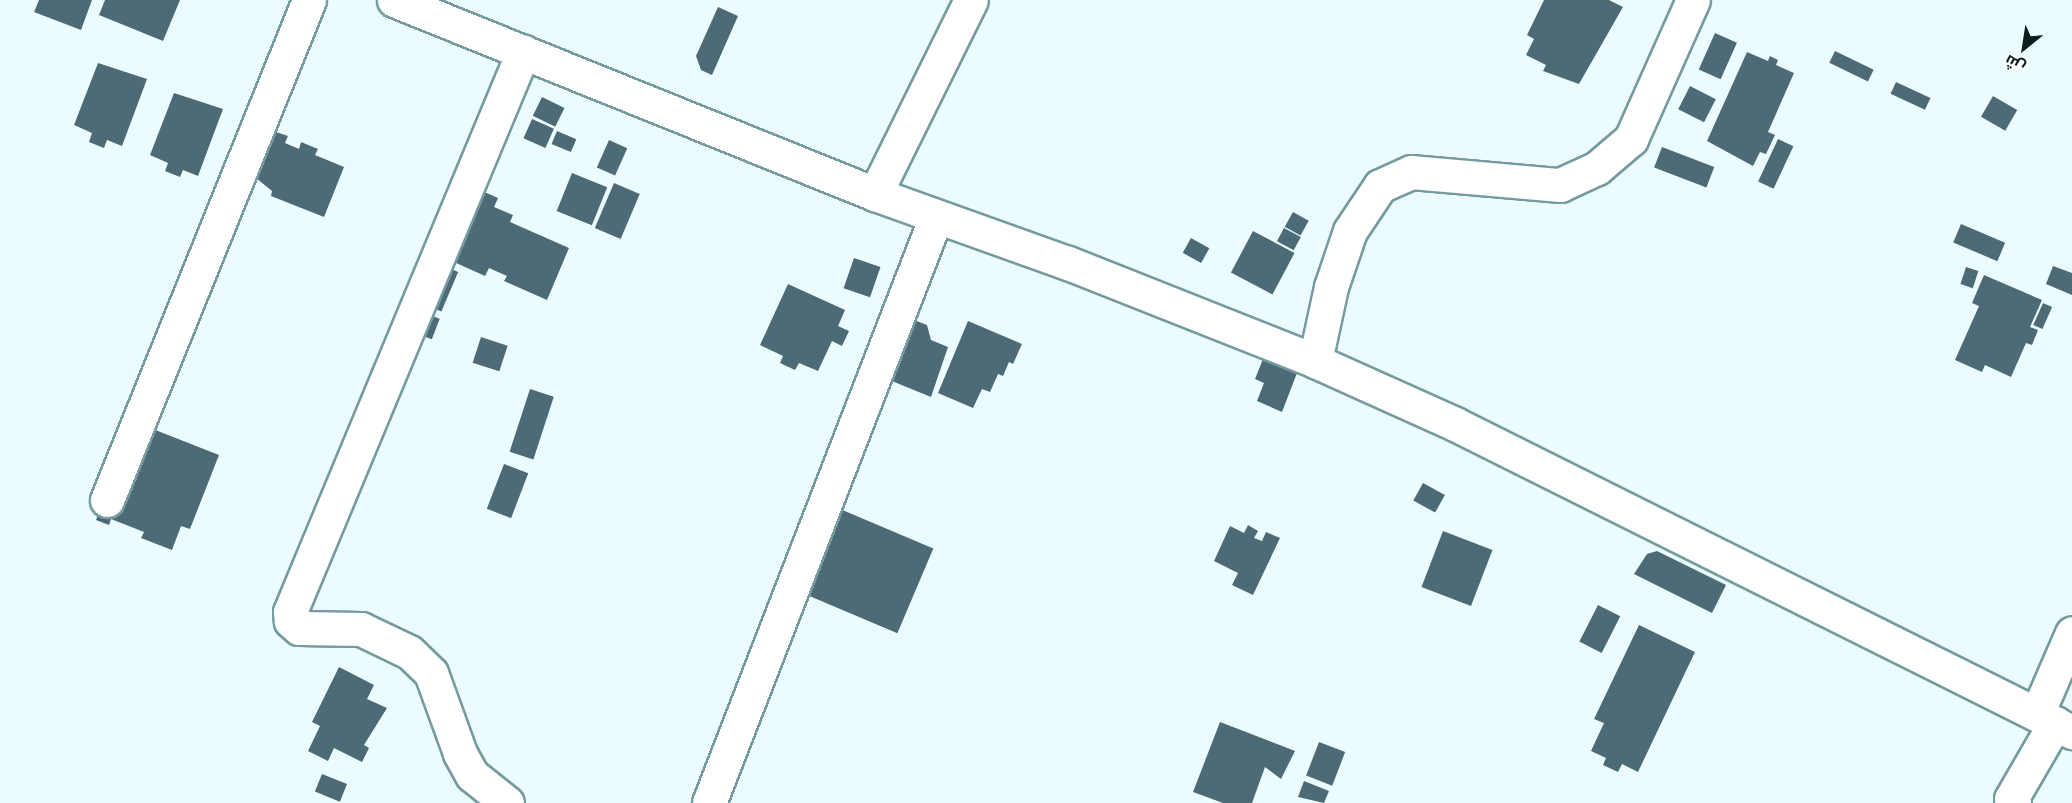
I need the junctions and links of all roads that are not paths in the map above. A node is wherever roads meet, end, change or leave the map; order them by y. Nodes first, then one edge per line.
1 (309, 0) edge
2 (394, 0) edge
3 (971, 0) edge
4 (1690, 1) edge
5 (523, 52) junction
6 (875, 194) junction
7 (936, 217) junction
8 (1315, 361) junction
9 (107, 500) dead end
10 (2072, 633) edge
11 (2055, 723) edge
12 (2012, 802) edge
13 (507, 803) edge
14 (709, 803) edge

1 - 9 street
2 - 5 street
3 - 6 street
4 - 8 street
5 - 6 street
5 - 13 street
6 - 7 street
7 - 8 street
7 - 14 street
8 - 11 street
10 - 11 street
11 - 12 street

